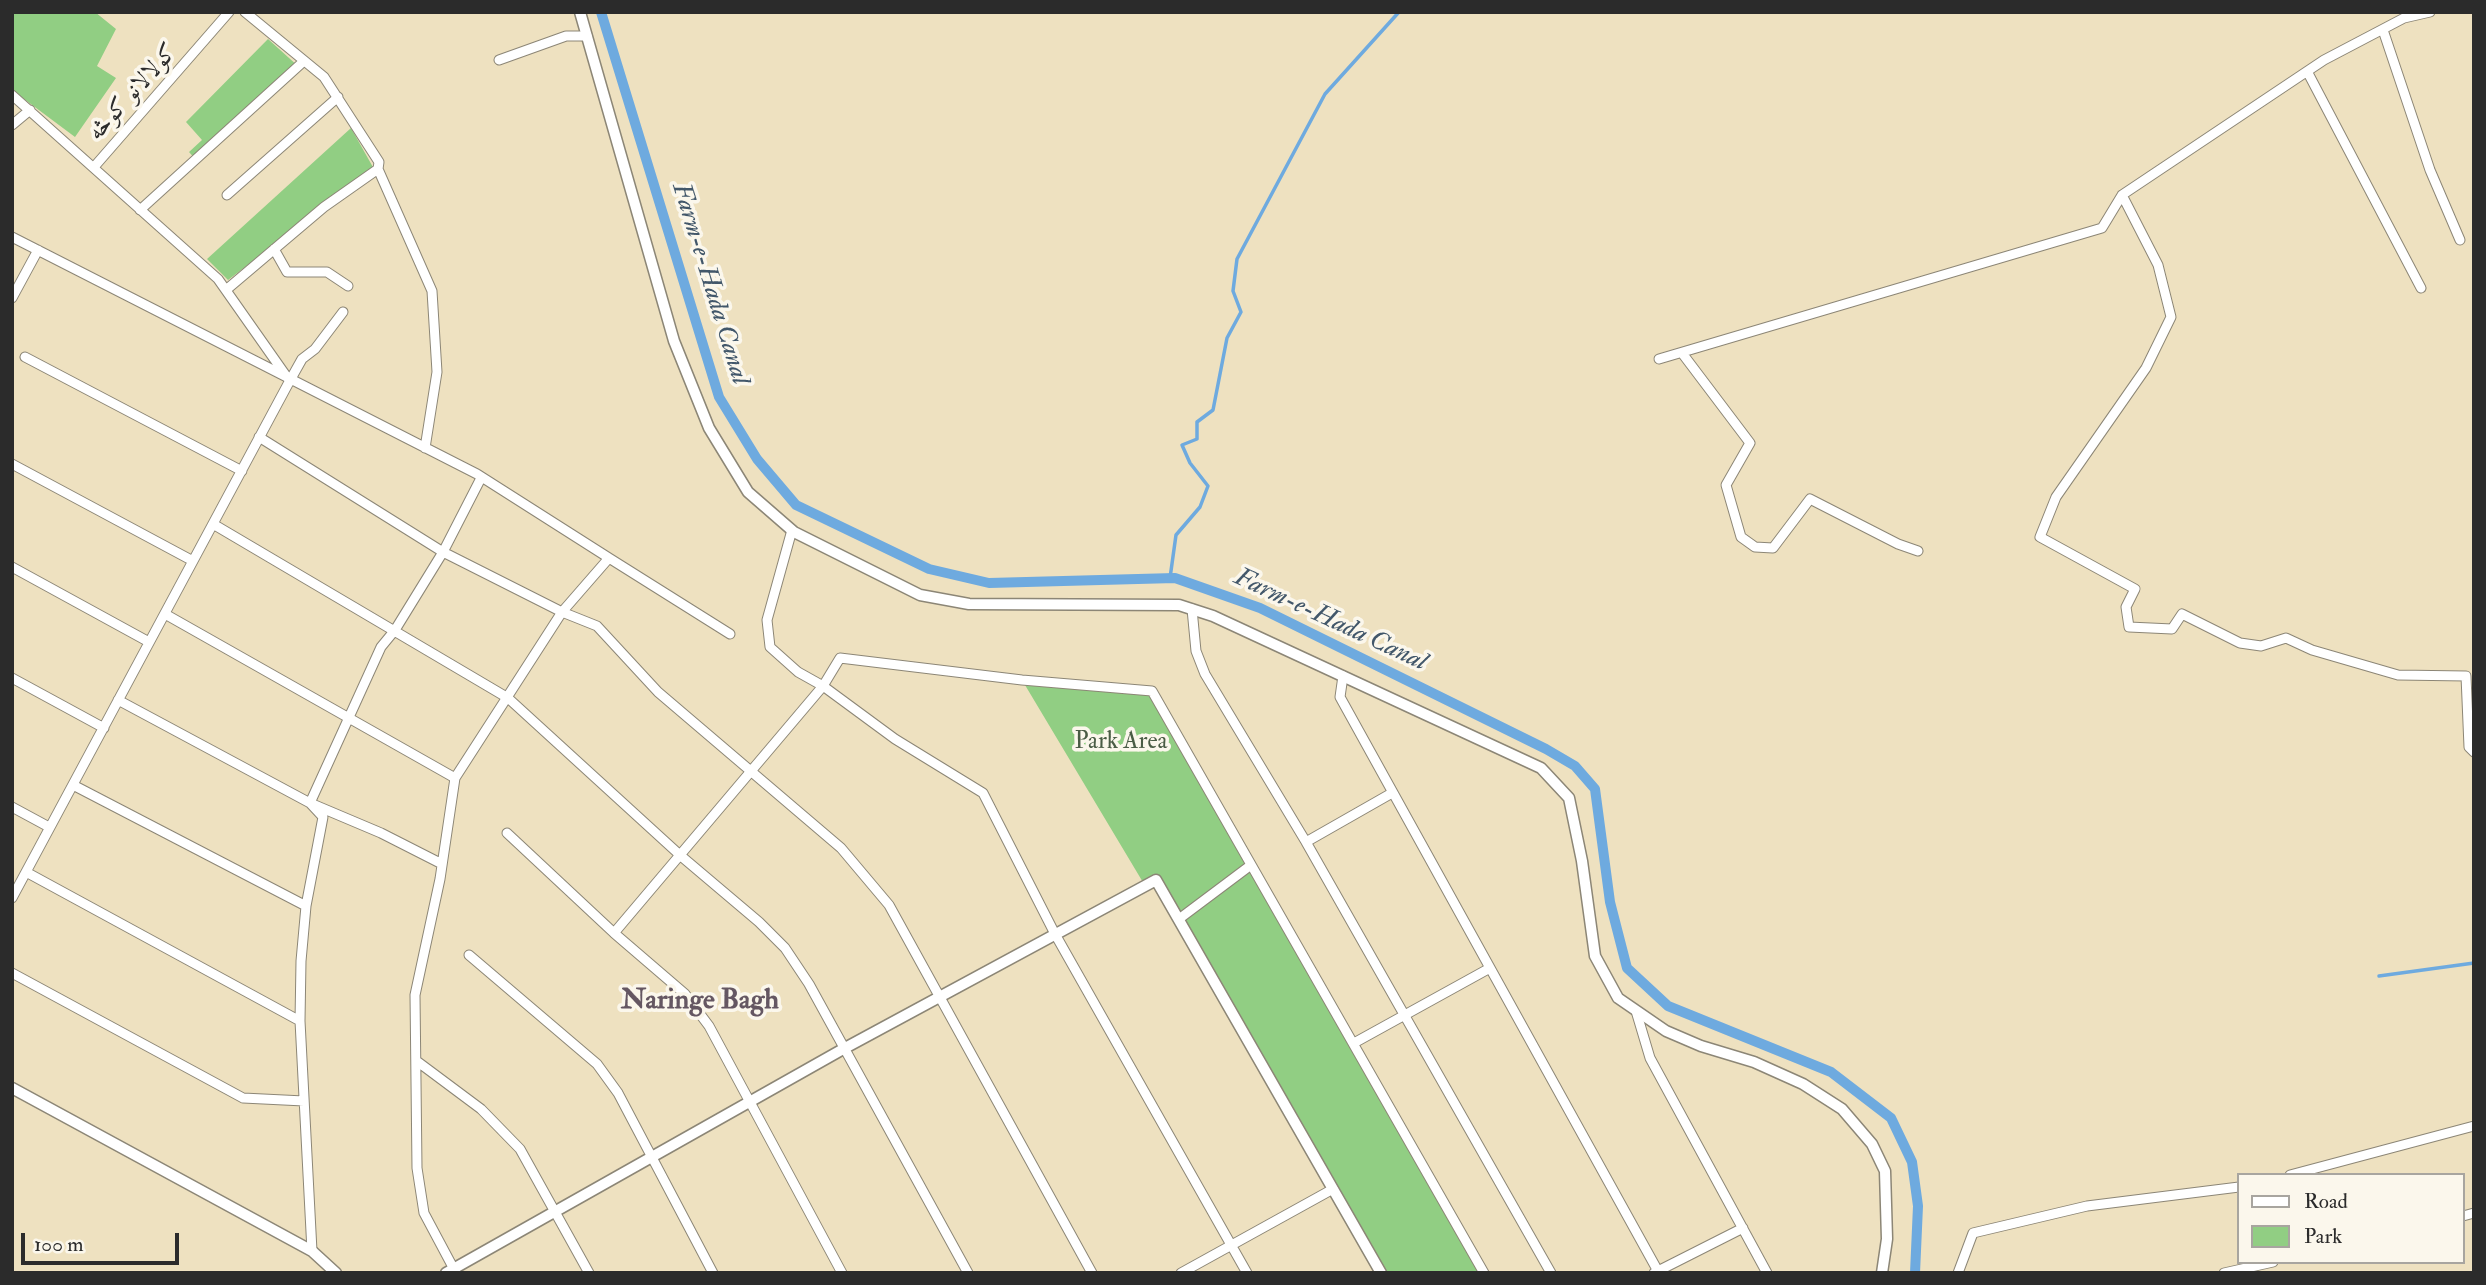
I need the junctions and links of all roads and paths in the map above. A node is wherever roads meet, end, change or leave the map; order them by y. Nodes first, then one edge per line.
1 (229, 12) edge
2 (245, 12) edge
3 (580, 12) edge
4 (2430, 12) edge
5 (2404, 15) edge
6 (2384, 30) junction
7 (587, 36) junction
8 (499, 60) dead end
9 (304, 61) junction
10 (2308, 73) junction
11 (12, 95) edge
12 (338, 97) junction
13 (30, 110) junction
14 (12, 125) edge
15 (94, 167) junction
16 (377, 169) junction
17 (227, 195) dead end
18 (2122, 195) junction
19 (141, 210) junction
20 (12, 237) edge
21 (2460, 240) dead end
22 (274, 249) junction
23 (38, 250) junction
24 (348, 286) dead end
25 (2421, 288) dead end
26 (226, 290) junction
27 (12, 298) edge
28 (344, 312) dead end
29 (1682, 353) junction
30 (25, 357) dead end
31 (1659, 359) dead end
32 (290, 381) junction
33 (260, 437) junction
34 (425, 448) junction
35 (12, 464) edge
36 (242, 471) junction
37 (481, 478) junction
38 (213, 524) junction
39 (792, 530) junction
40 (1918, 551) dead end
41 (443, 552) junction
42 (609, 558) junction
43 (193, 561) junction
44 (12, 566) edge
45 (1192, 609) junction
46 (562, 612) junction
47 (165, 614) junction
48 (395, 630) junction
49 (730, 634) dead end
50 (149, 642) junction
51 (1343, 676) junction
52 (12, 678) edge
53 (823, 686) junction
54 (508, 698) junction
55 (118, 700) junction
56 (350, 717) junction
57 (104, 728) junction
58 (2474, 752) edge
59 (752, 771) junction
60 (455, 778) junction
61 (73, 785) junction
62 (1392, 793) junction
63 (310, 803) junction
64 (12, 807) edge
65 (49, 827) junction
66 (507, 833) dead end
67 (1306, 842) junction
68 (681, 856) junction
69 (442, 864) junction
70 (1251, 865) junction
71 (26, 872) junction
72 (12, 898) edge
73 (306, 906) junction
74 (1179, 919) junction
75 (614, 933) junction
76 (1055, 934) junction
77 (469, 955) dead end
78 (1490, 968) junction
79 (12, 973) edge
80 (940, 998) junction
81 (1636, 1012) junction
82 (1405, 1014) junction
83 (300, 1021) junction
84 (1354, 1042) junction
85 (845, 1048) junction
86 (418, 1062) junction
87 (12, 1088) edge
88 (304, 1101) junction
89 (748, 1103) junction
90 (2474, 1126) edge
91 (652, 1159) junction
92 (2298, 1173) edge
93 (2238, 1187) edge
94 (1333, 1189) junction
95 (554, 1209) junction
96 (1742, 1228) junction
97 (1232, 1245) junction
98 (312, 1251) junction
99 (2266, 1264) edge
100 (452, 1272) edge
101 (1657, 1272) edge
102 (1881, 1272) edge
103 (336, 1273) edge
104 (589, 1273) edge
105 (713, 1273) edge
106 (842, 1273) edge
107 (968, 1273) edge
108 (1091, 1273) edge
109 (1181, 1273) edge
110 (1247, 1273) edge
111 (1381, 1273) edge
112 (1484, 1273) edge
113 (1551, 1273) edge
114 (1767, 1273) edge
115 (1958, 1273) edge
116 (2224, 1273) edge

1 - 15 street, کولالانو کوڅه
2 - 9 street
3 - 7 street
4 - 5 street
5 - 6 street
6 - 10 street
6 - 21 street
7 - 8 street
7 - 39 street
9 - 12 street
9 - 19 street
10 - 18 street
10 - 25 street
11 - 13 street
12 - 16 street
12 - 17 street
13 - 14 street
13 - 15 street
15 - 19 street
16 - 22 street
16 - 34 street
18 - 29 street
18 - 58 street
19 - 26 street
20 - 23 street
22 - 24 street
22 - 26 street
23 - 27 street
23 - 32 street
26 - 32 street
28 - 32 street
29 - 31 street
29 - 40 street
30 - 36 street
32 - 33 street
32 - 34 street
33 - 36 street
33 - 41 street
34 - 37 street
35 - 43 street
36 - 38 street
37 - 41 street
37 - 42 street
38 - 43 street
38 - 48 street
39 - 45 street
39 - 53 street
41 - 46 street
41 - 48 street
42 - 46 street
42 - 49 street
43 - 47 street
44 - 50 street
45 - 51 street
45 - 67 street
46 - 54 street
46 - 59 street
47 - 50 street
47 - 56 street
48 - 54 street
48 - 56 street
50 - 55 street
51 - 62 street
51 - 81 street
52 - 57 street
53 - 59 street
53 - 70 street
53 - 76 street
54 - 60 street
54 - 68 street
55 - 57 street
55 - 63 street
56 - 60 street
56 - 63 street
57 - 61 street
59 - 68 street
59 - 80 street
60 - 69 street
61 - 65 street
61 - 73 street
62 - 67 street
62 - 78 street
63 - 69 street
63 - 73 street
64 - 65 street
65 - 71 street
66 - 75 street
67 - 82 street
68 - 75 street
68 - 85 street
69 - 86 street
70 - 74 street
70 - 84 street
71 - 72 street
71 - 83 street
73 - 83 street
74 - 76 street
74 - 94 street
75 - 89 street
76 - 80 street
76 - 97 street
77 - 91 street
78 - 82 street
78 - 101 street
79 - 88 street
80 - 85 street
80 - 108 street
81 - 96 street
81 - 102 street
82 - 84 street
82 - 113 street
83 - 88 street
84 - 112 street
85 - 89 street
85 - 107 street
86 - 95 street
86 - 100 street
87 - 98 street
88 - 98 street
89 - 91 street
89 - 106 street
90 - 92 street
91 - 95 street
91 - 105 street
93 - 115 street
94 - 97 street
94 - 111 street
95 - 100 street
95 - 104 street
96 - 101 street
96 - 114 street
97 - 109 street
97 - 110 street
98 - 103 street
99 - 116 street

